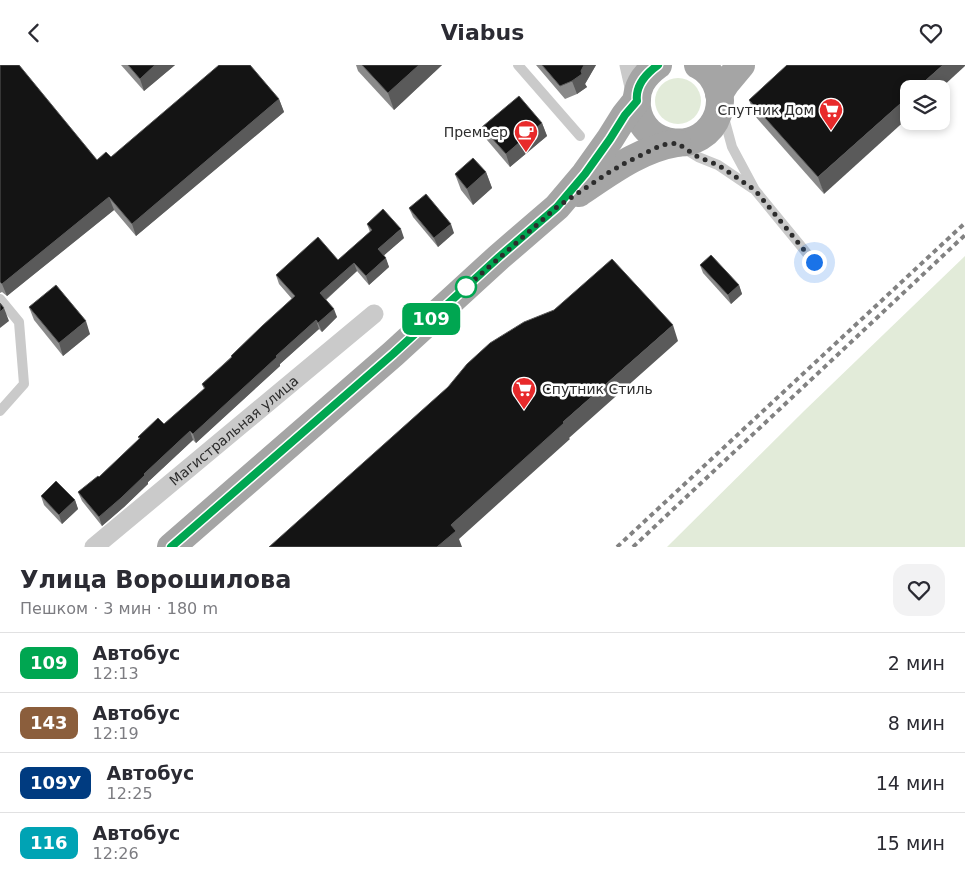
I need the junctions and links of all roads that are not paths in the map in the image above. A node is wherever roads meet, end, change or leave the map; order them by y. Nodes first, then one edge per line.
1 (518, 65) edge
2 (629, 65) edge
3 (658, 65) edge
4 (698, 65) edge
5 (741, 65) edge
6 (637, 98) junction
7 (720, 98) junction
8 (580, 136) dead end
9 (677, 143) junction
10 (755, 190) junction
11 (557, 207) junction
12 (814, 262) dead end
13 (0, 299) edge
14 (374, 314) dead end
15 (0, 411) edge
16 (94, 547) edge
17 (171, 547) edge

1 - 8 lane
2 - 6 street
3 - 6 main road
4 - 7 main road
5 - 7 main road
6 - 9 main road
6 - 11 main road
7 - 9 main road
7 - 10 lane
9 - 10 lane
9 - 11 main road
10 - 12 lane
11 - 17 main road
13 - 15 lane
14 - 16 street, Магистральная улица

